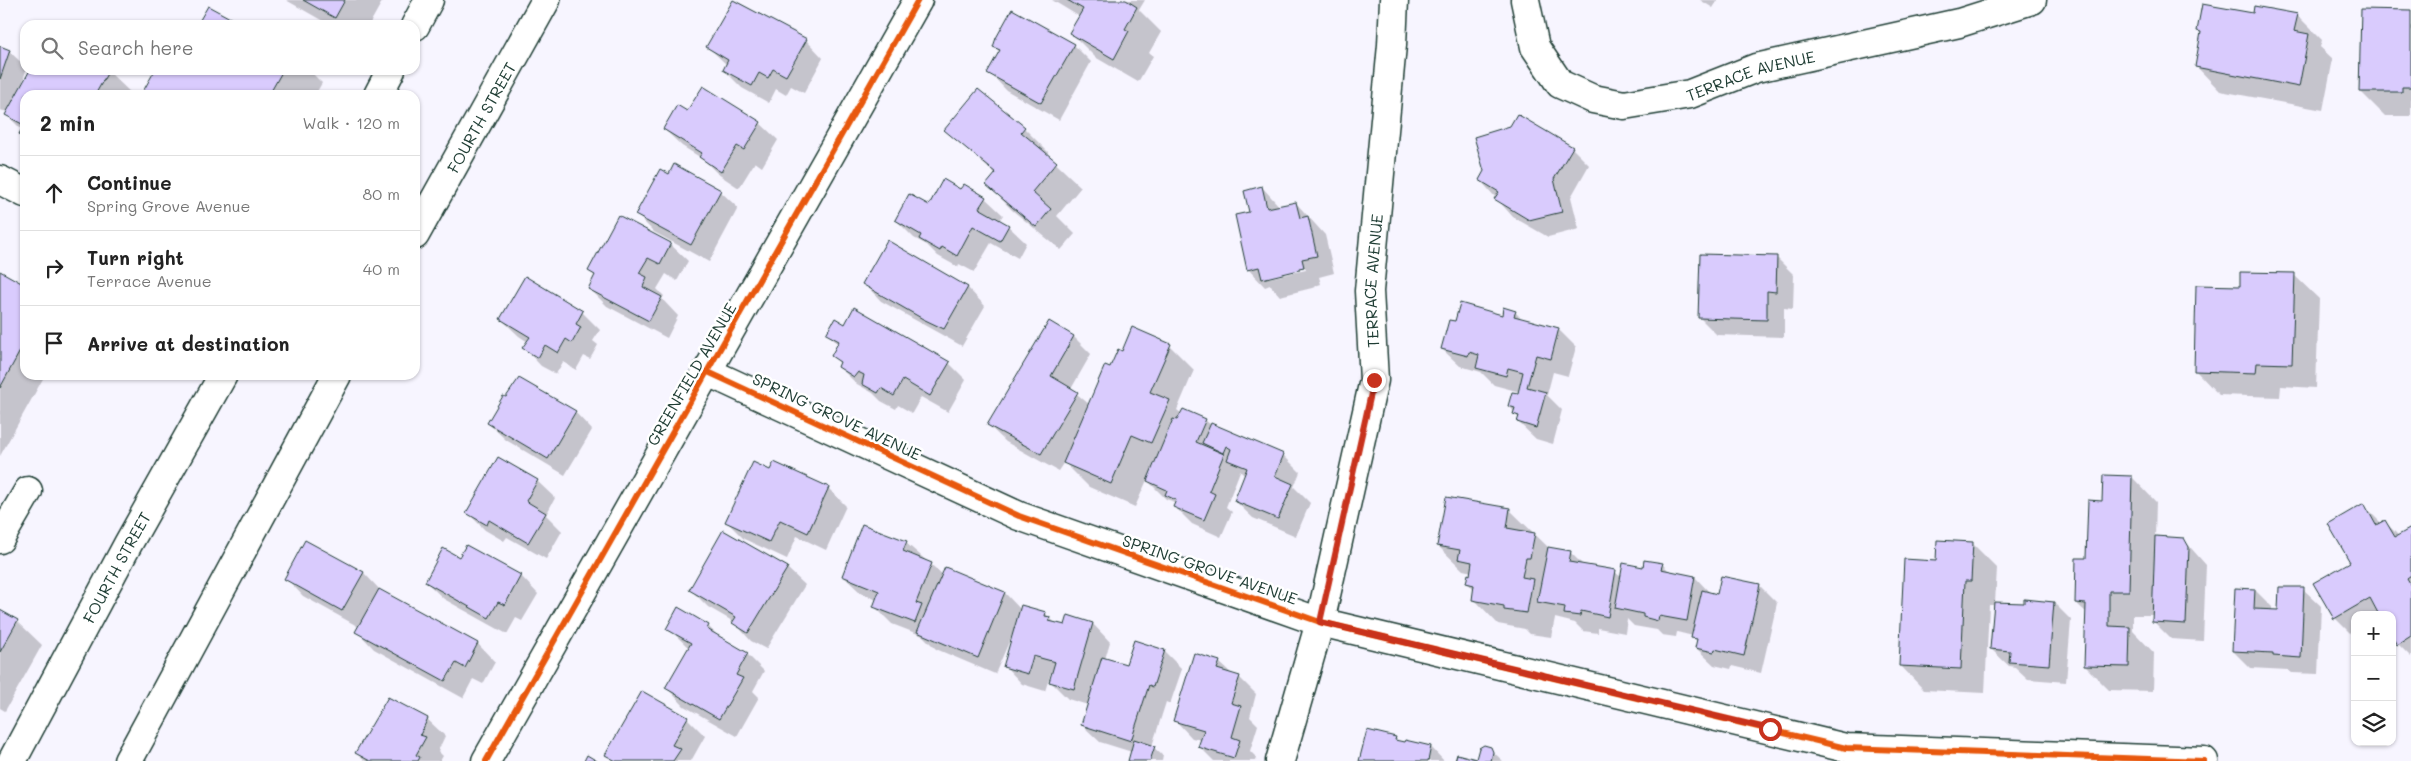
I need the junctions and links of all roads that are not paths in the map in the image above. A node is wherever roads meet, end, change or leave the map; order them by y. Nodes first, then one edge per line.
1 (429, 0) edge
2 (546, 0) edge
3 (918, 0) edge
4 (1394, 0) edge
5 (1525, 0) edge
6 (2032, 0) edge
7 (418, 20) edge
8 (388, 75) edge
9 (381, 90) edge
10 (0, 180) edge
11 (20, 191) edge
12 (420, 226) edge
13 (708, 372) junction
14 (220, 380) edge
15 (334, 380) edge
16 (28, 491) dead end
17 (0, 538) edge
18 (1320, 622) junction
19 (12, 761) edge
20 (128, 761) edge
21 (486, 761) edge
22 (1280, 761) edge
23 (2204, 761) edge

1 - 7 street
2 - 12 street, FOURTH STREET
3 - 13 street, GREENFIELD AVENUE
4 - 18 street, TERRACE AVENUE
5 - 6 street, TERRACE AVENUE
8 - 9 street
10 - 11 street
13 - 18 street, SPRING GROVE AVENUE
13 - 21 street, GREENFIELD AVENUE
14 - 19 street, FOURTH STREET
15 - 20 street
16 - 17 street
18 - 22 street, TERRACE AVENUE
18 - 23 street, SPRING GROVE AVENUE

